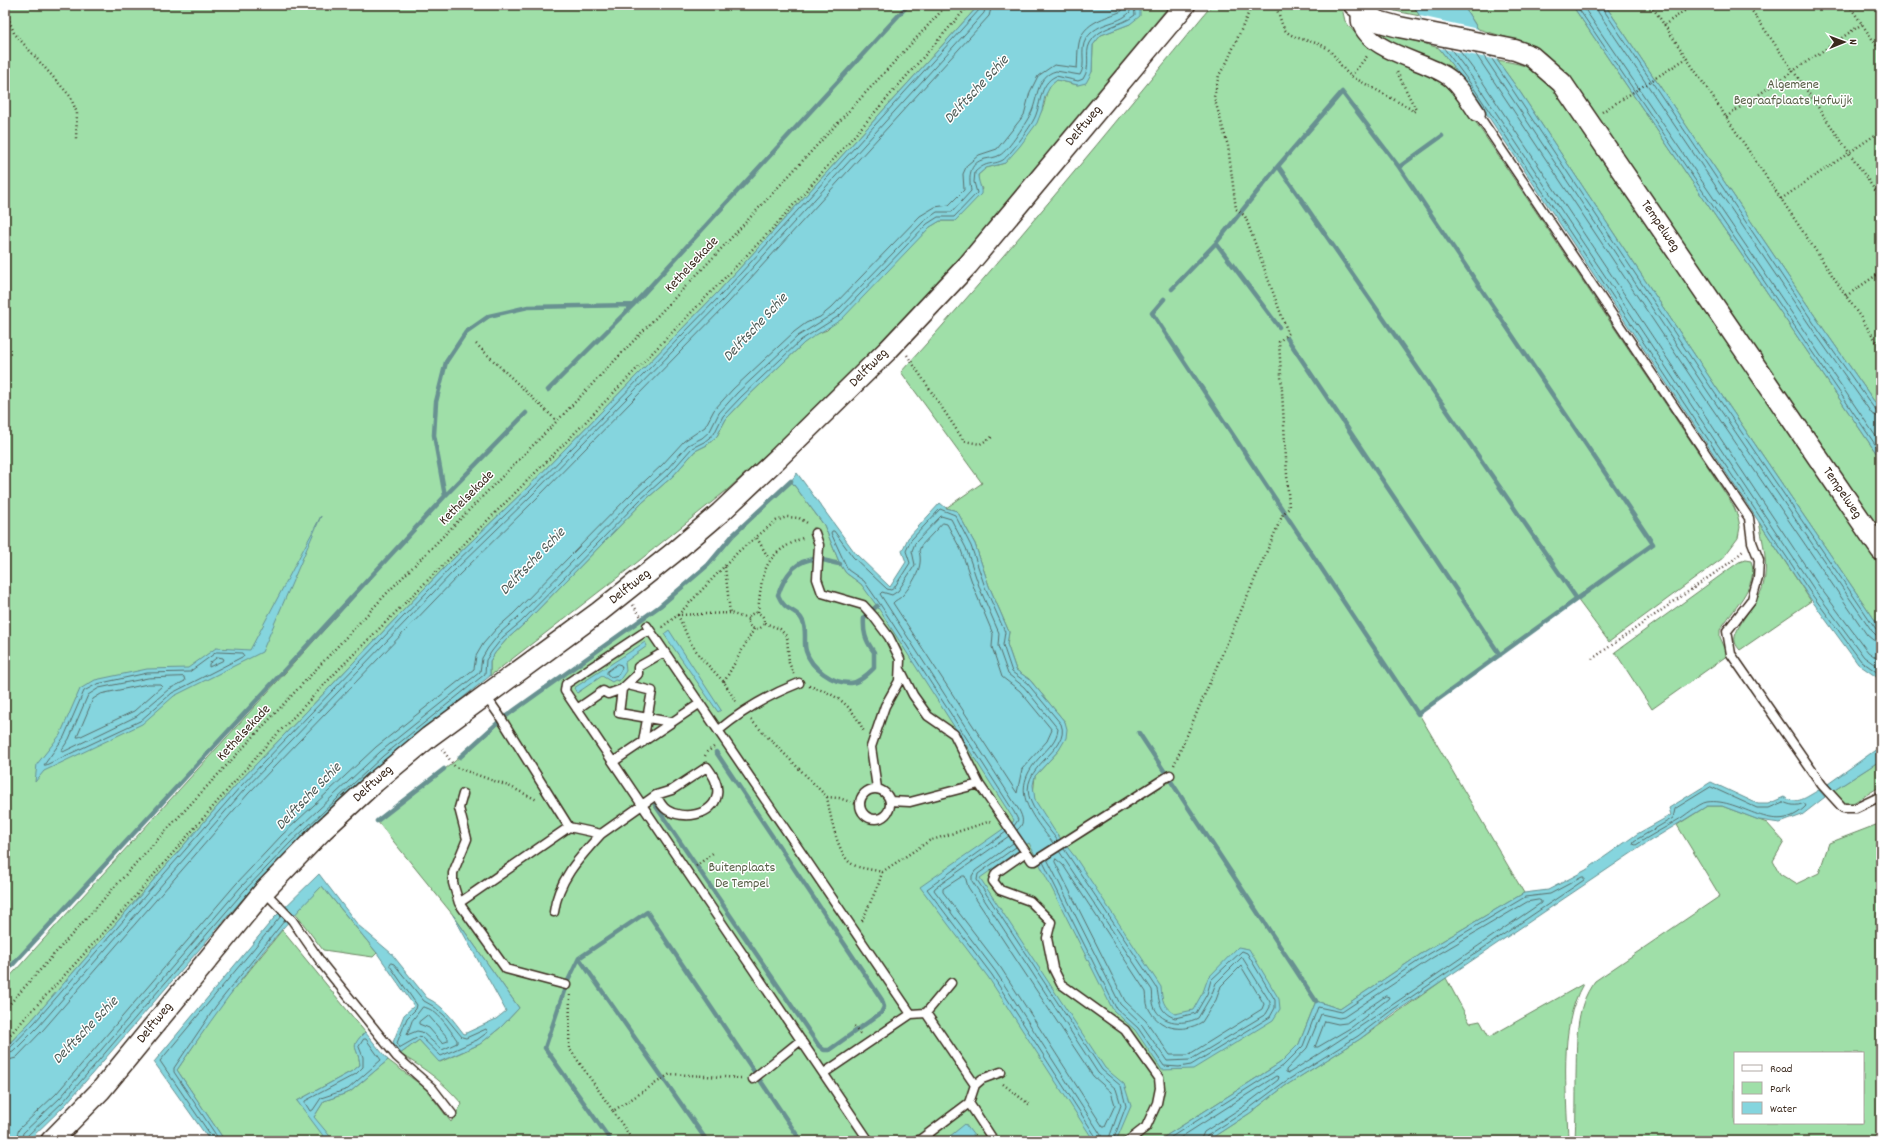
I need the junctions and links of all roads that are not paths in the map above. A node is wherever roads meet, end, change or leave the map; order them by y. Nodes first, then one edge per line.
1 (1185, 5) edge
2 (1357, 7) edge
3 (1477, 113) joint
4 (815, 533) road end
5 (1881, 550) edge
6 (664, 652) junction
7 (900, 671) junction
8 (799, 684) road end
9 (625, 687) junction
10 (485, 696) junction
11 (699, 704) junction
12 (577, 709) junction
13 (647, 719) junction
14 (671, 722) junction
15 (719, 730) junction
16 (643, 742) junction
17 (613, 762) junction
18 (1170, 775) road end
19 (979, 784) junction
20 (877, 788) junction
21 (463, 794) dead end
22 (656, 795) junction
23 (1881, 796) edge
24 (890, 801) junction
25 (642, 805) junction
26 (570, 827) junction
27 (601, 834) junction
28 (1025, 850) junction
29 (270, 897) junction
30 (459, 903) junction
31 (554, 912) dead end
32 (951, 983) dead end
33 (566, 985) road end
34 (926, 1013) junction
35 (911, 1014) junction
36 (801, 1040) junction
37 (1001, 1072) dead end
38 (824, 1073) junction
39 (753, 1079) road end
40 (975, 1085) junction
41 (969, 1103) junction
42 (452, 1114) dead end
43 (51, 1141) edge
44 (869, 1141) edge
45 (915, 1141) edge
46 (994, 1141) edge
47 (1128, 1141) edge

1 - 10 street, Delftweg
2 - 3 street, Tempelweg
2 - 5 street, Tempelweg
3 - 23 lane, Tempelweg
4 - 7 lane
6 - 9 lane
6 - 11 lane
6 - 12 lane
7 - 19 lane
7 - 20 lane
8 - 15 lane
9 - 12 lane
9 - 13 lane
9 - 13 lane
10 - 26 lane
10 - 29 street, Delftweg
11 - 14 lane
11 - 15 lane
12 - 17 lane
13 - 14 lane
13 - 16 lane
14 - 16 lane
15 - 35 lane
16 - 17 lane
17 - 25 lane
18 - 28 lane
19 - 24 lane
19 - 28 lane
20 - 24 lane
20 - 24 lane
21 - 30 lane
22 - 22 lane
22 - 25 lane
25 - 27 lane
25 - 36 lane
26 - 27 lane
26 - 30 lane
27 - 31 lane
28 - 47 lane
29 - 42 lane
29 - 43 street, Delftweg
30 - 33 lane
32 - 34 lane
34 - 35 lane
34 - 40 lane
35 - 38 lane
36 - 38 lane
36 - 39 lane
37 - 40 lane
38 - 44 lane
40 - 41 lane
41 - 45 lane
41 - 46 lane

